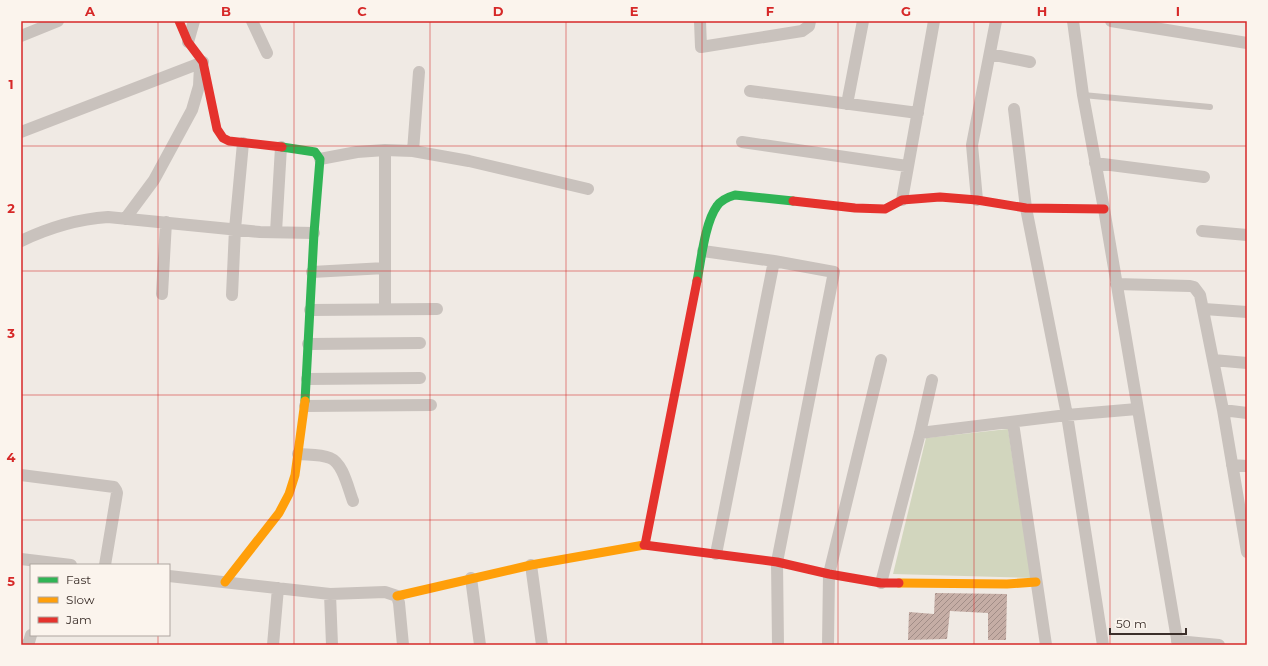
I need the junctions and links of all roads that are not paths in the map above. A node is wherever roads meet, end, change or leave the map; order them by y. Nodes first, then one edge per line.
1 (58, 21) edge
2 (179, 21) edge
3 (194, 21) edge
4 (252, 21) edge
5 (700, 21) edge
6 (810, 21) edge
7 (863, 21) edge
8 (934, 21) edge
9 (996, 21) edge
10 (1073, 21) edge
11 (1111, 21) edge
12 (1167, 26) edge
13 (21, 36) edge
14 (188, 42) junction
15 (1247, 43) edge
16 (267, 53) dead end
17 (990, 54) junction
18 (1030, 62) dead end
19 (202, 63) junction
20 (419, 72) dead end
21 (750, 91) dead end
22 (1083, 95) junction
23 (847, 104) junction
24 (1210, 107) dead end
25 (1014, 109) dead end
26 (918, 113) junction
27 (21, 132) edge
28 (742, 142) dead end
29 (243, 143) junction
30 (281, 147) junction
31 (385, 150) junction
32 (413, 152) junction
33 (320, 160) junction
34 (1095, 163) junction
35 (908, 166) junction
36 (1204, 177) dead end
37 (588, 189) dead end
38 (902, 200) junction
39 (977, 200) junction
40 (1026, 208) junction
41 (1104, 209) junction
42 (124, 219) junction
43 (166, 222) junction
44 (235, 229) junction
45 (1202, 231) dead end
46 (276, 232) junction
47 (314, 233) junction
48 (1247, 235) edge
49 (21, 241) edge
50 (703, 252) junction
51 (774, 261) junction
52 (385, 268) junction
53 (312, 272) junction
54 (1116, 284) junction
55 (162, 294) dead end
56 (232, 296) dead end
57 (385, 309) junction
58 (437, 309) dead end
59 (1204, 309) junction
60 (310, 310) junction
61 (1247, 312) edge
62 (420, 343) dead end
63 (308, 344) junction
64 (881, 360) dead end
65 (1214, 360) junction
66 (1247, 363) edge
67 (420, 378) dead end
68 (307, 379) junction
69 (932, 380) dead end
70 (431, 405) dead end
71 (305, 406) junction
72 (1137, 409) junction
73 (1223, 410) junction
74 (1247, 413) edge
75 (1067, 416) junction
76 (1012, 423) junction
77 (920, 433) junction
78 (298, 454) junction
79 (1232, 465) junction
80 (1247, 466) edge
81 (21, 475) edge
82 (353, 501) dead end
83 (1244, 517) edge
84 (645, 544) junction
85 (1247, 552) edge
86 (716, 554) junction
87 (21, 559) edge
88 (778, 562) junction
89 (36, 563) edge
90 (54, 564) edge
91 (105, 564) edge
92 (531, 565) junction
93 (829, 574) junction
94 (170, 576) edge
95 (471, 578) junction
96 (225, 582) junction
97 (1036, 582) junction
98 (881, 583) junction
99 (278, 588) junction
100 (330, 594) junction
101 (397, 596) junction
102 (32, 636) edge
103 (1178, 643) edge
104 (26, 645) edge
105 (273, 645) edge
106 (332, 645) edge
107 (403, 645) edge
108 (480, 645) edge
109 (542, 645) edge
110 (778, 645) edge
111 (831, 645) edge
112 (1046, 645) edge
113 (1103, 645) edge
114 (1218, 645) edge

1 - 13 street
2 - 14 street
3 - 14 street
4 - 16 street
5 - 6 street
7 - 23 street
8 - 26 street
9 - 17 street
10 - 22 street
11 - 12 street
12 - 15 street
14 - 19 street
17 - 18 street
17 - 39 street
19 - 27 street
19 - 29 street
19 - 42 street
20 - 32 street
21 - 23 street
22 - 24 lane
22 - 34 street
23 - 26 street
25 - 40 street
26 - 35 street
28 - 35 street
29 - 30 street
29 - 44 street
30 - 33 street
30 - 46 street
31 - 32 street
31 - 33 street
31 - 52 street
32 - 37 street
33 - 47 street
34 - 36 street
34 - 41 street
35 - 38 street
38 - 39 street
38 - 50 street
39 - 40 street
40 - 41 street
40 - 75 street
41 - 54 street
42 - 43 street
42 - 49 street
43 - 44 street
43 - 55 street
44 - 46 street
44 - 56 street
45 - 48 street
46 - 47 street
47 - 53 street
50 - 51 street
50 - 84 street
51 - 86 street
51 - 88 street
52 - 53 street
52 - 57 street
53 - 60 street
54 - 59 street
54 - 72 street
57 - 58 street
57 - 60 street
59 - 61 street
59 - 65 street
60 - 63 street
62 - 63 street
63 - 68 street
64 - 93 street
65 - 66 street
65 - 73 street
67 - 68 street
68 - 71 street
69 - 77 street
70 - 71 street
71 - 78 street
72 - 75 street
72 - 103 street
73 - 74 street
73 - 79 street
75 - 76 street
75 - 113 street
76 - 77 street
76 - 97 street
77 - 98 street
78 - 82 street
78 - 96 street
79 - 80 street
79 - 83 street
81 - 91 street
83 - 85 street
84 - 86 street
84 - 92 street
86 - 88 street
87 - 89 street
88 - 93 street
88 - 110 street
89 - 90 street
92 - 95 street
92 - 109 street
93 - 98 street
93 - 111 street
94 - 96 street
95 - 101 street
95 - 108 street
96 - 99 street
97 - 98 street
97 - 112 street
99 - 100 street
99 - 105 street
100 - 101 street
100 - 106 street
101 - 107 street
102 - 104 street
103 - 114 street

